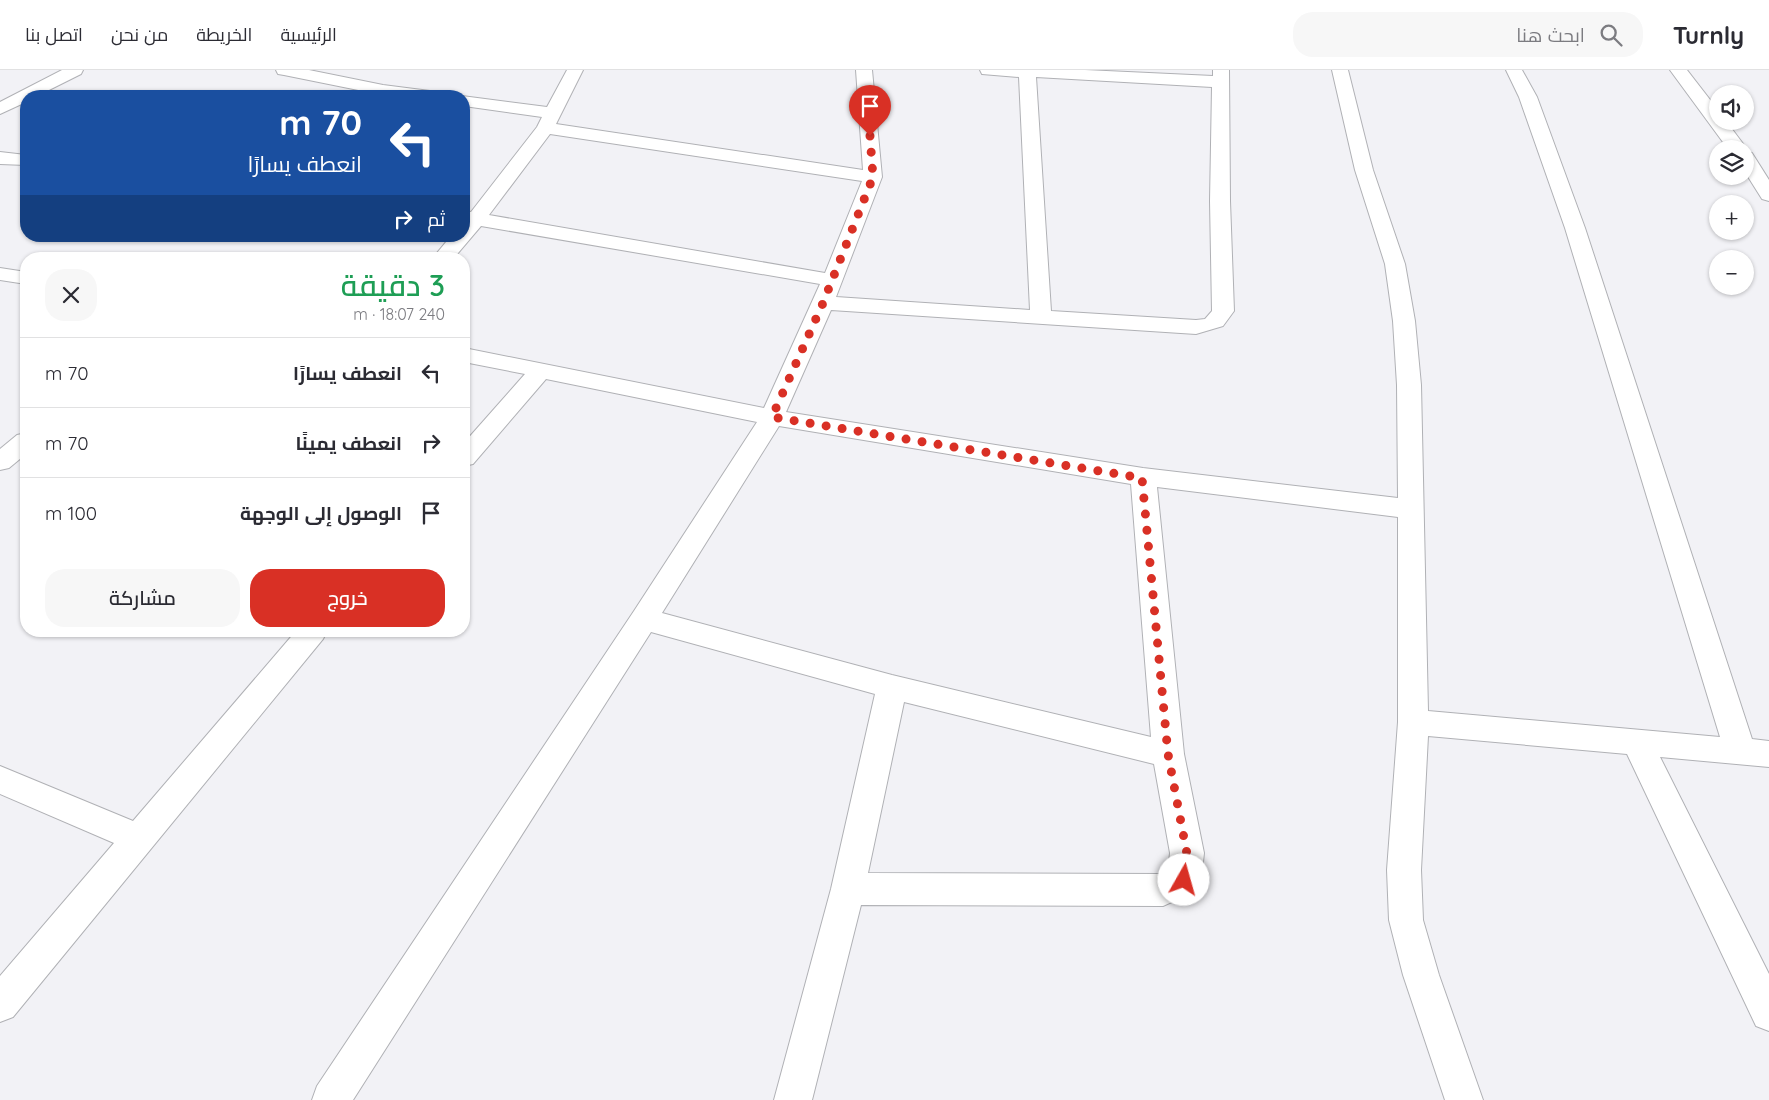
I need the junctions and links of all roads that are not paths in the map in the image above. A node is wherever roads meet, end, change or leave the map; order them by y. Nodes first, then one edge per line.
1 (75, 70) edge
2 (284, 70) edge
3 (575, 70) edge
4 (864, 70) edge
5 (988, 70) edge
6 (1340, 70) edge
7 (1514, 70) edge
8 (1678, 70) edge
9 (1027, 72) junction
10 (1221, 76) edge
11 (36, 90) edge
12 (383, 90) edge
13 (20, 98) edge
14 (470, 102) edge
15 (0, 108) edge
16 (549, 121) junction
17 (1731, 140) edge
18 (1754, 157) edge
19 (0, 158) edge
20 (1769, 158) edge
21 (20, 160) edge
22 (1754, 172) edge
23 (873, 177) junction
24 (1769, 196) edge
25 (471, 218) edge
26 (457, 242) edge
27 (448, 252) edge
28 (15, 276) edge
29 (0, 290) edge
30 (827, 291) junction
31 (1041, 318) junction
32 (470, 356) edge
33 (540, 371) junction
34 (772, 417) junction
35 (20, 446) edge
36 (470, 451) edge
37 (0, 462) edge
38 (1142, 478) junction
39 (1410, 509) junction
40 (644, 619) junction
41 (308, 637) edge
42 (892, 687) junction
43 (1413, 722) junction
44 (1636, 741) junction
45 (1740, 751) junction
46 (1168, 754) junction
47 (1769, 754) edge
48 (0, 780) edge
49 (138, 838) junction
50 (848, 889) junction
51 (0, 1004) edge
52 (1769, 1013) edge
53 (331, 1100) edge
54 (793, 1100) edge
55 (1464, 1100) edge

1 - 11 street
2 - 12 street
3 - 16 street
4 - 23 street
5 - 9 street
6 - 39 street
7 - 45 street
8 - 17 street
9 - 10 street
9 - 31 street
10 - 31 street
13 - 15 street
14 - 16 street
16 - 23 street
16 - 25 street
18 - 20 street
19 - 21 street
22 - 24 street
23 - 30 street
25 - 30 street
26 - 27 street
28 - 29 street
30 - 31 street
30 - 34 street
32 - 33 street
33 - 34 street
33 - 36 street
34 - 38 street
34 - 40 street
35 - 37 street
38 - 39 street
38 - 46 street
39 - 43 street
40 - 42 street
40 - 53 street
41 - 49 street
42 - 46 street
42 - 50 street
43 - 44 street
43 - 55 street
44 - 45 street
44 - 52 street
45 - 47 street
46 - 50 street
48 - 49 street
49 - 51 street
50 - 54 street

